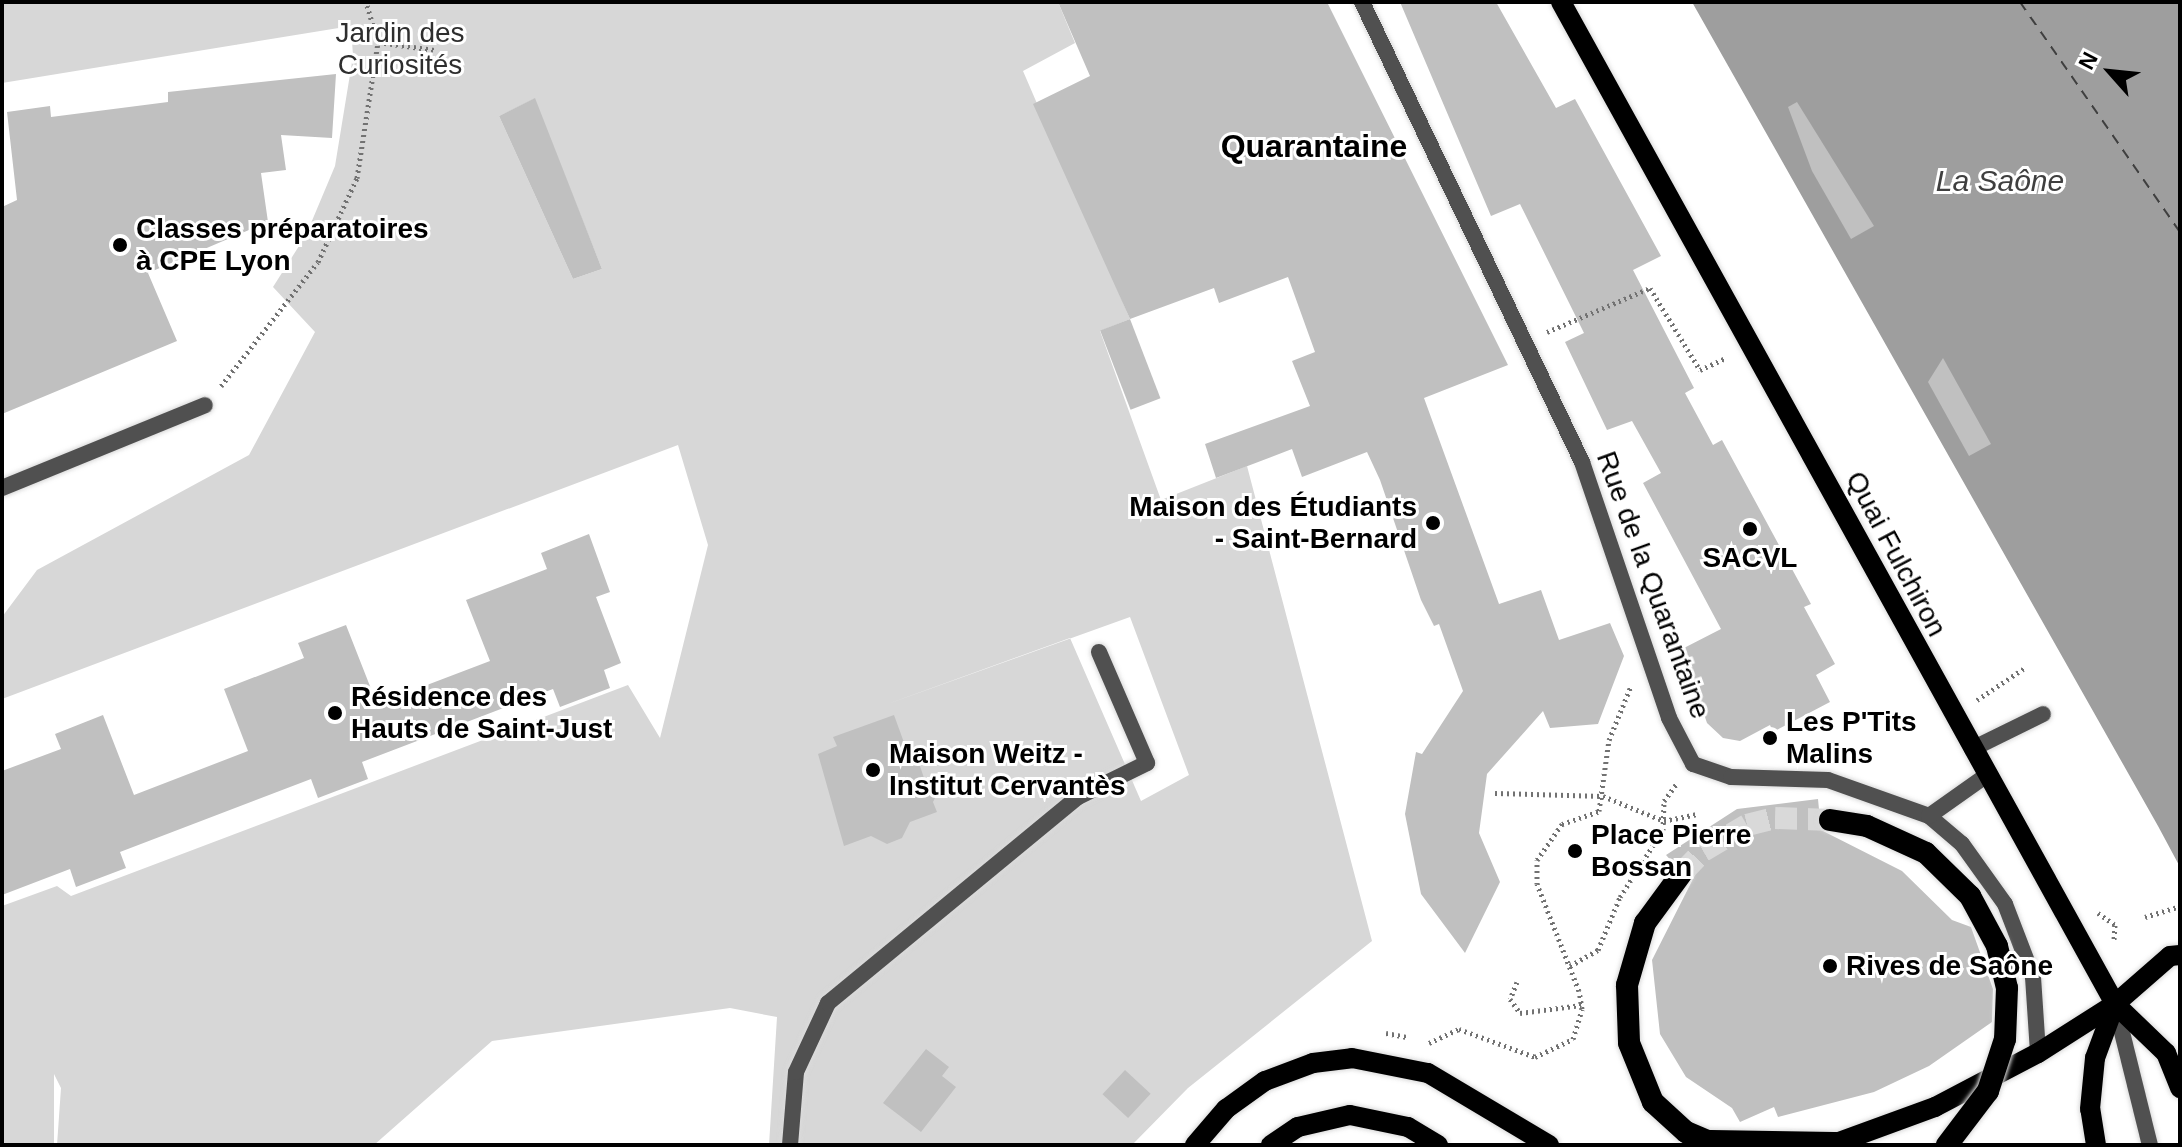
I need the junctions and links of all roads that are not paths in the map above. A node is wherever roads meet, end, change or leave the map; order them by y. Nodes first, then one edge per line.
1 (1362, 2) edge
2 (1561, 2) edge
3 (205, 405) road end
4 (2, 488) edge
5 (1099, 652) dead end
6 (2043, 714) dead end
7 (1972, 749) junction
8 (1987, 775) junction
9 (1929, 816) junction
10 (1830, 820) tunnel mouth
11 (1681, 874) tunnel mouth
12 (2180, 955) edge
13 (2115, 1004) junction
14 (2038, 1053) junction
15 (2180, 1088) edge
16 (1834, 1144) edge
17 (790, 1145) edge
18 (1195, 1145) edge
19 (1271, 1145) edge
20 (1438, 1145) edge
21 (1549, 1145) edge
22 (1947, 1145) edge
23 (2096, 1145) edge
24 (2150, 1145) edge

1 - 9 street, Rue de la Quarantaine
2 - 7 main road, Quai Fulchiron
3 - 4 street
5 - 17 street
6 - 7 street
7 - 8 main road, Quai Fulchiron
8 - 9 street
8 - 13 main road, Quai Fulchiron
9 - 14 street, Rue de la Quarantaine
10 - 22 highway, bridge
11 - 16 highway
12 - 13 main road
13 - 14 main road
13 - 15 main road
13 - 23 main road
13 - 24 street, Quai Fulchiron
14 - 16 main road
18 - 21 main road
19 - 20 main road

